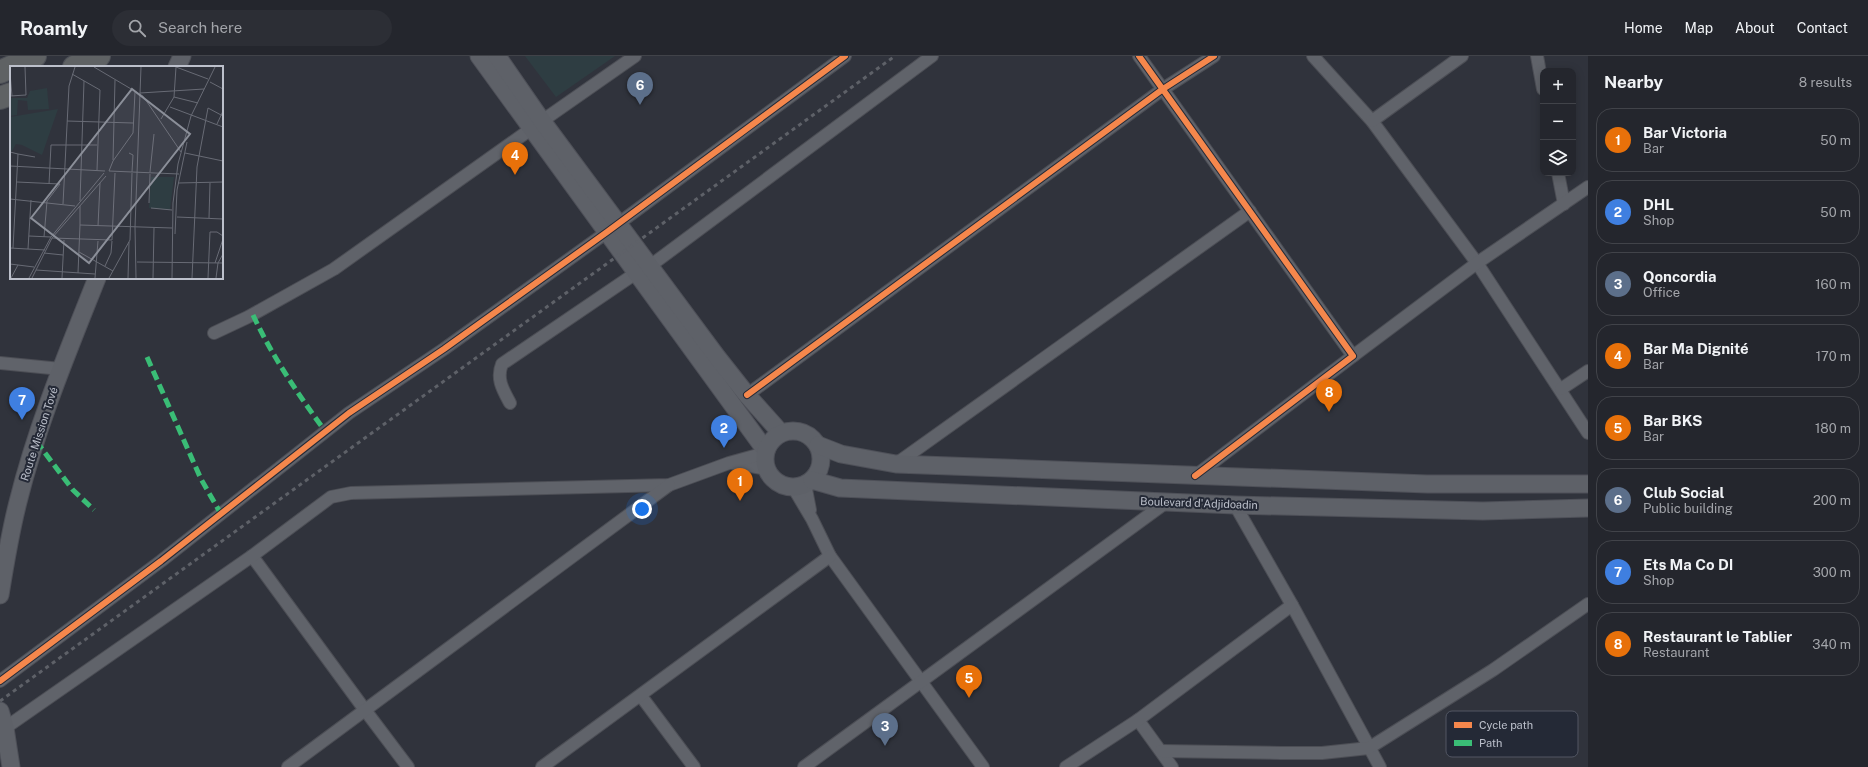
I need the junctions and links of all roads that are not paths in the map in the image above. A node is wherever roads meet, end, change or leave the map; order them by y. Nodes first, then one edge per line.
1 (35, 56) edge
2 (99, 56) edge
3 (182, 56) edge
4 (479, 56) edge
5 (497, 56) edge
6 (635, 56) edge
7 (845, 56) edge
8 (932, 56) edge
9 (1139, 56) edge
10 (1214, 56) edge
11 (1313, 56) edge
12 (1462, 56) edge
13 (1537, 56) edge
14 (13, 66) edge
15 (76, 66) edge
16 (178, 66) edge
17 (10, 67) edge
18 (0, 72) edge
19 (1540, 73) edge
20 (1163, 89) junction
21 (10, 94) edge
22 (0, 98) edge
23 (1372, 121) junction
24 (537, 125) junction
25 (1559, 176) edge
26 (1588, 187) edge
27 (1564, 204) junction
28 (1250, 211) junction
29 (613, 228) junction
30 (1477, 263) junction
31 (643, 269) junction
32 (97, 279) edge
33 (214, 333) dead end
34 (1353, 356) junction
35 (0, 363) edge
36 (61, 369) junction
37 (1588, 371) edge
38 (1561, 390) junction
39 (747, 395) junction
40 (510, 403) dead end
41 (781, 433) junction
42 (1588, 434) edge
43 (818, 445) junction
44 (766, 458) junction
45 (896, 464) junction
46 (1195, 476) junction
47 (803, 484) junction
48 (1588, 484) edge
49 (669, 485) junction
50 (1168, 501) junction
51 (1235, 505) junction
52 (1588, 508) edge
53 (252, 556) junction
54 (830, 556) junction
55 (0, 595) edge
56 (1588, 604) edge
57 (1292, 605) junction
58 (0, 681) edge
59 (921, 682) junction
60 (641, 696) junction
61 (365, 710) junction
62 (0, 711) edge
63 (1138, 720) junction
64 (5, 728) junction
65 (1369, 748) junction
66 (1161, 751) junction
67 (11, 767) edge
68 (288, 767) edge
69 (408, 767) edge
70 (542, 767) edge
71 (694, 767) edge
72 (804, 767) edge
73 (983, 767) edge
74 (1066, 767) edge
75 (1172, 767) edge
76 (1380, 767) edge

1 - 14 highway
2 - 15 highway
3 - 16 main road
4 - 24 main road
5 - 24 main road
6 - 24 street
7 - 29 street
8 - 31 street
9 - 20 street
10 - 20 street
11 - 23 street
12 - 23 street
13 - 19 street
17 - 18 highway
20 - 28 street
20 - 39 street
21 - 22 highway
23 - 30 street
24 - 29 main road
24 - 33 street
25 - 27 street
26 - 27 street
27 - 30 street
28 - 34 street
28 - 45 street
29 - 31 main road
29 - 58 street
30 - 34 street
30 - 38 street
31 - 39 main road
31 - 40 street
31 - 44 main road
32 - 36 main road, Route Mission Tové
34 - 46 street
35 - 36 street
36 - 55 main road, Route Mission Tové
37 - 38 street
38 - 42 street
39 - 41 main road
41 - 43 main road
41 - 44 main road
43 - 45 main road
43 - 47 main road
44 - 47 main road
44 - 49 street
45 - 46 main road
46 - 48 main road
47 - 50 main road, Boulevard d'Adjidoadin
47 - 54 street
49 - 53 street
49 - 61 street
50 - 51 main road, Boulevard d'Adjidoadin
50 - 59 street
51 - 52 main road, Boulevard d'Adjidoadin
51 - 57 street
53 - 61 street
53 - 64 street
54 - 59 street
54 - 60 street
56 - 65 street
57 - 63 street
57 - 65 street
59 - 72 street
59 - 73 street
60 - 70 street
60 - 71 street
61 - 68 street
61 - 69 street
62 - 64 main road
63 - 66 street
63 - 74 street
64 - 67 main road
65 - 66 street
65 - 76 street
66 - 75 street

